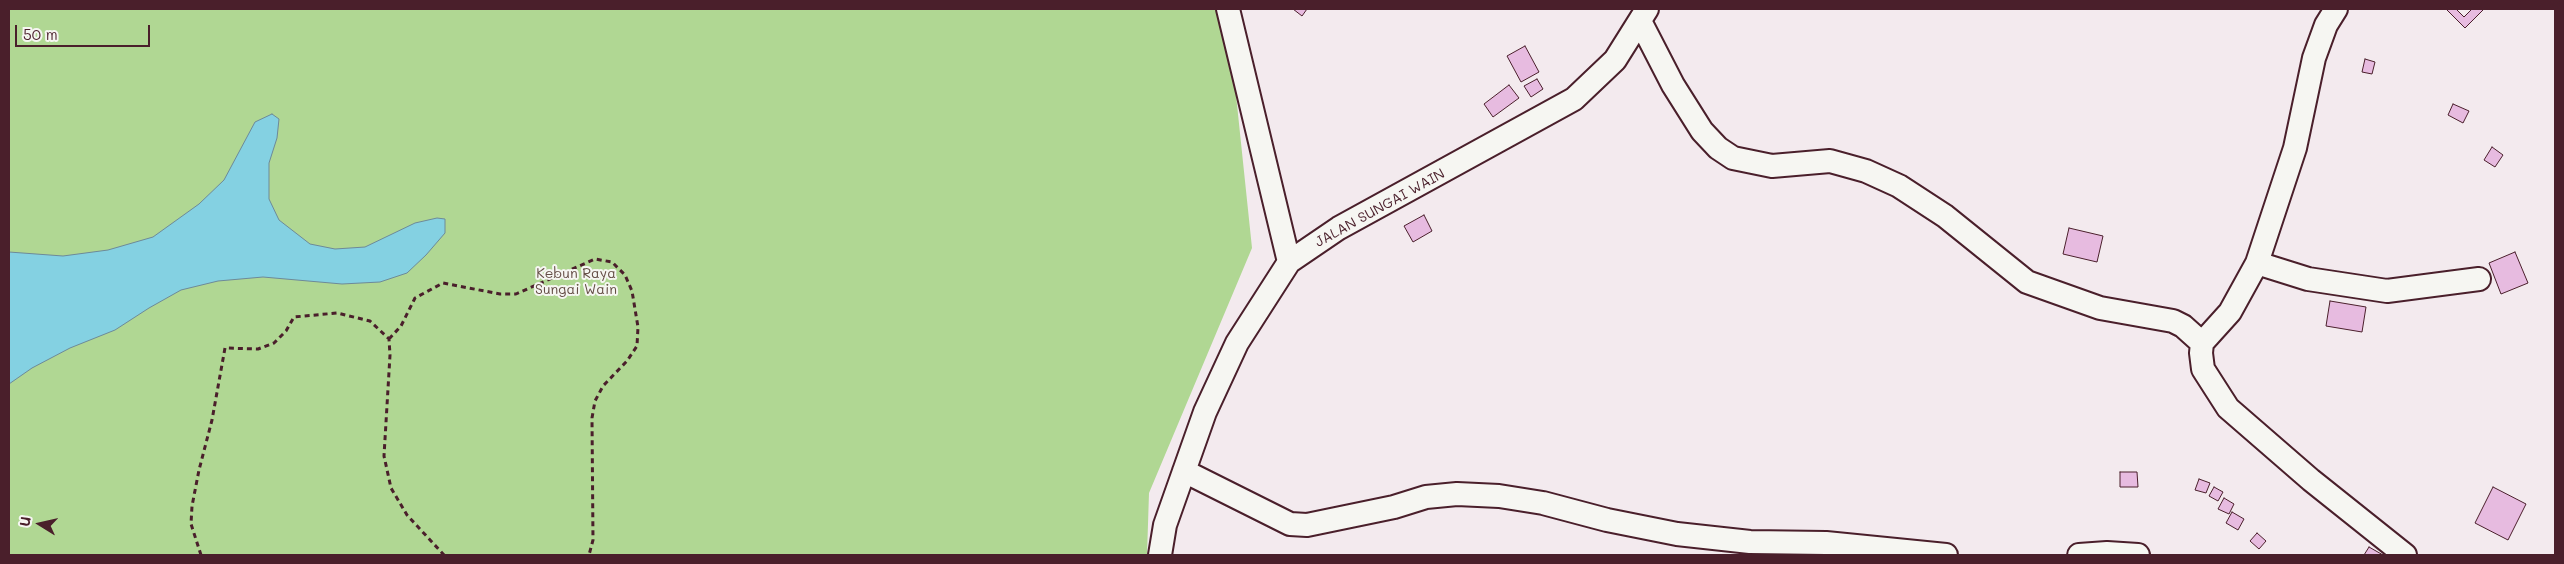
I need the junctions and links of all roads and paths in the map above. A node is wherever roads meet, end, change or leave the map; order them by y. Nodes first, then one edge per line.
1 (1228, 9) edge
2 (2336, 9) edge
3 (1643, 15) edge
4 (1288, 262) junction
5 (2257, 263) junction
6 (2479, 279) dead end
7 (389, 339) junction
8 (2202, 343) junction
9 (1184, 471) junction
10 (201, 555) edge
11 (444, 555) edge
12 (589, 555) edge
13 (1160, 555) edge
14 (1946, 555) edge
15 (2079, 555) edge
16 (2138, 555) edge
17 (2405, 555) edge

1 - 4 street
2 - 5 street
3 - 4 street, JALAN SUNGAI WAIN
3 - 8 street
4 - 9 street, JALAN SUNGAI WAIN
5 - 6 street
5 - 8 street
7 - 10 path
7 - 11 path
7 - 12 path
8 - 17 street
9 - 13 street, JALAN SUNGAI WAIN
9 - 14 street
15 - 16 street

